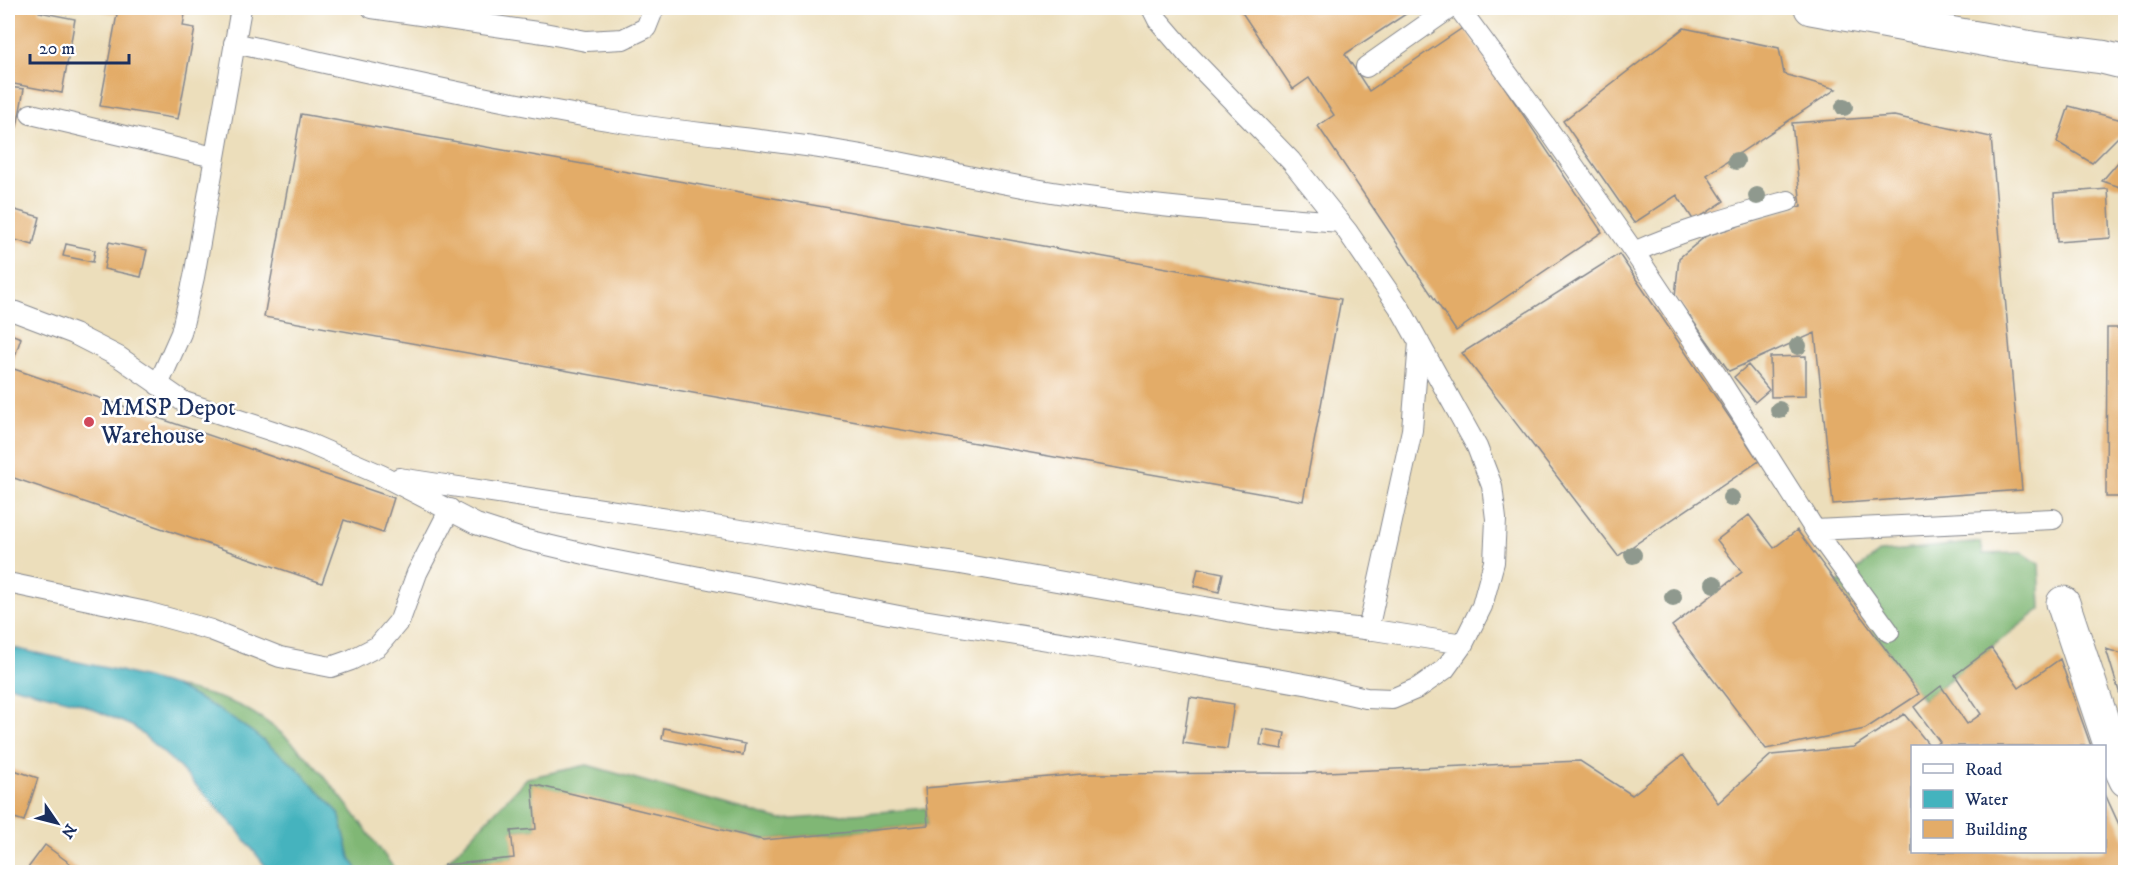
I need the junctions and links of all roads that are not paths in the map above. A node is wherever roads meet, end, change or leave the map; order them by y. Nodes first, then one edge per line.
1 (241, 8) edge
2 (372, 8) edge
3 (654, 8) edge
4 (1152, 8) edge
5 (1450, 8) edge
6 (1459, 8) edge
7 (1811, 8) edge
8 (234, 43) junction
9 (2126, 63) edge
10 (1366, 67) dead end
11 (31, 114) dead end
12 (214, 157) junction
13 (1788, 201) dead end
14 (1340, 222) junction
15 (1634, 252) junction
16 (8, 309) edge
17 (1419, 342) junction
18 (158, 385) junction
19 (381, 475) junction
20 (450, 509) junction
21 (2052, 519) dead end
22 (1815, 530) junction
23 (8, 583) edge
24 (2063, 603) dead end
25 (1368, 630) junction
26 (1888, 632) dead end
27 (1463, 644) junction
28 (2126, 780) edge

1 - 8 lane
2 - 3 lane
4 - 14 lane
5 - 10 lane
6 - 15 lane
7 - 9 main road
8 - 12 lane
8 - 14 lane
11 - 12 lane
12 - 18 lane
13 - 15 lane
14 - 17 lane
15 - 22 lane
16 - 18 lane
17 - 25 lane
17 - 27 lane
18 - 19 lane
19 - 20 lane
19 - 25 lane
20 - 23 lane
20 - 27 lane
21 - 22 lane
22 - 26 lane
24 - 28 main road
25 - 27 lane

